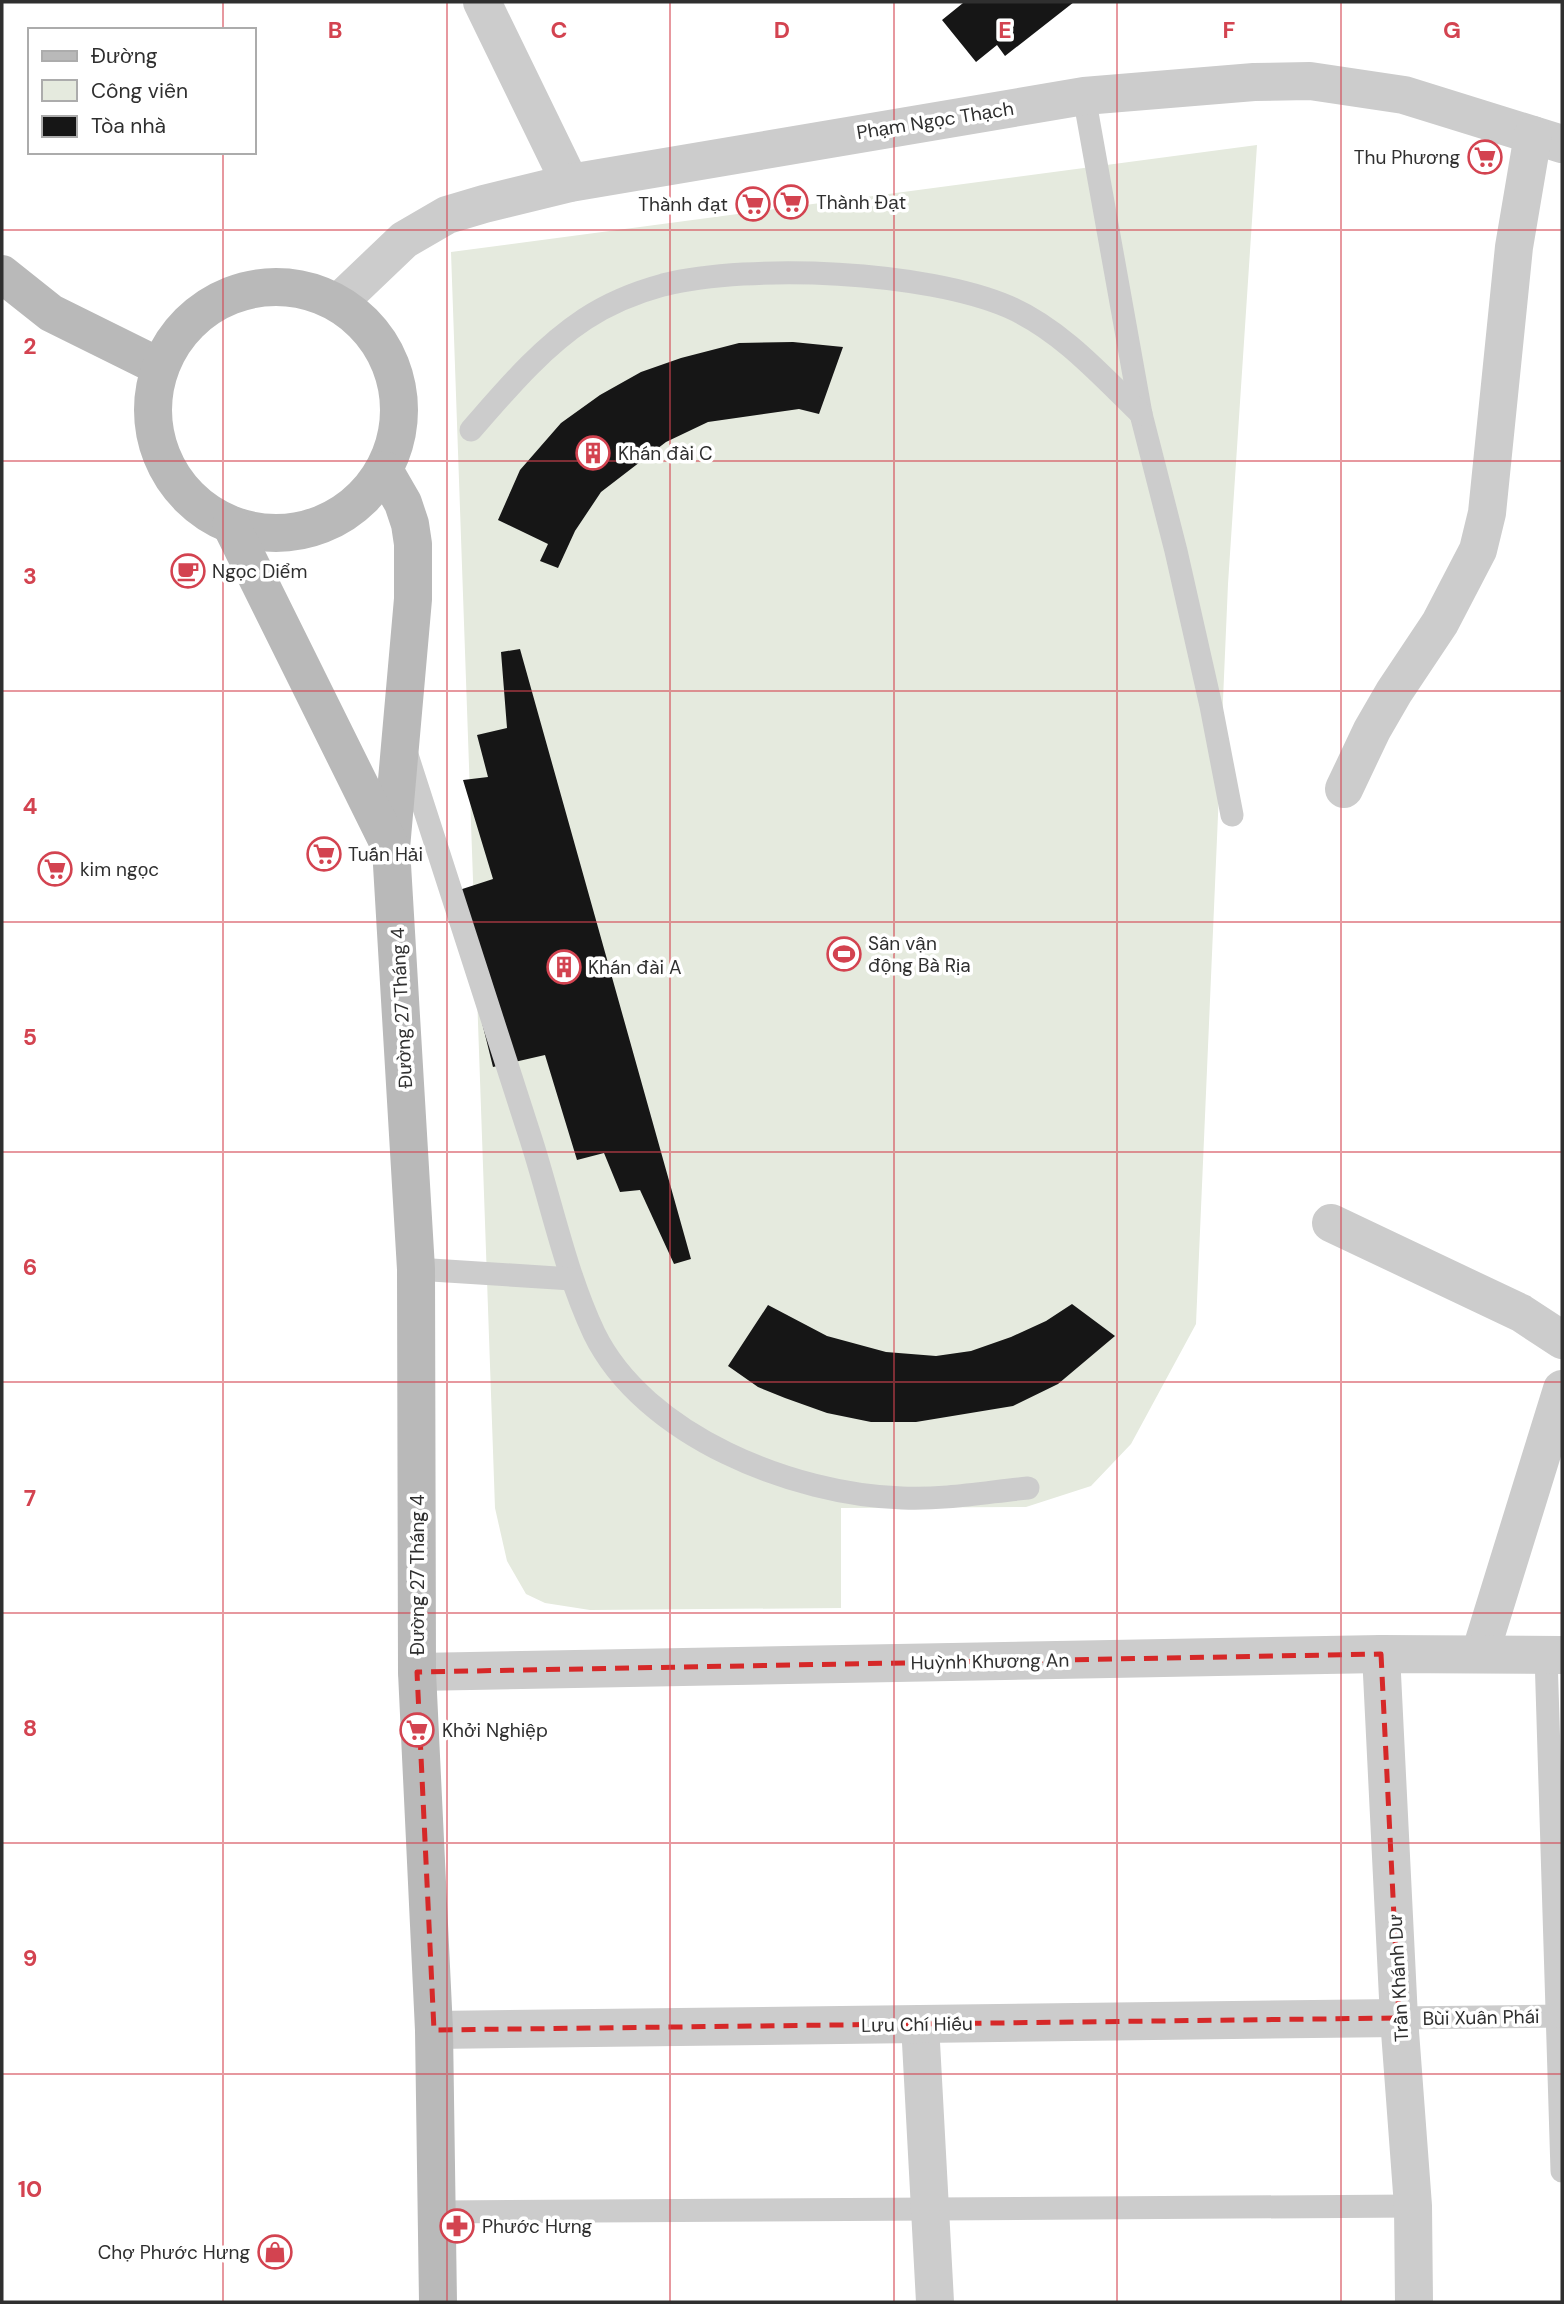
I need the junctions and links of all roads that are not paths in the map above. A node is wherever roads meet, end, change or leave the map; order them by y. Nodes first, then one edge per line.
1 (482, 2) edge
2 (1084, 96) junction
3 (1547, 139) edge
4 (570, 183) junction
5 (2, 274) edge
6 (338, 303) junction
7 (160, 368) junction
8 (1141, 414) junction
9 (471, 430) dead end
10 (384, 470) junction
11 (231, 525) junction
12 (400, 735) junction
13 (1344, 789) dead end
14 (1232, 815) dead end
15 (391, 848) junction
16 (1331, 1223) dead end
17 (416, 1269) junction
18 (572, 1279) junction
19 (1562, 1340) edge
20 (1562, 1390) edge
21 (1028, 1488) dead end
22 (1381, 1654) junction
23 (1480, 1654) junction
24 (1554, 1655) edge
25 (417, 1672) junction
26 (1560, 2016) edge
27 (1399, 2018) junction
28 (920, 2024) junction
29 (434, 2030) junction
30 (1562, 2171) edge
31 (1413, 2206) junction
32 (931, 2208) junction
33 (438, 2212) junction
34 (438, 2302) edge
35 (935, 2302) edge
36 (1414, 2302) edge

1 - 4 street
2 - 3 street, Phạm Ngọc Thạch
2 - 4 street, Phạm Ngọc Thạch
2 - 8 lane
3 - 13 street
4 - 6 street, Phạm Ngọc Thạch
5 - 7 street
6 - 7 street
6 - 10 street
7 - 11 street
8 - 9 lane
8 - 14 lane
10 - 11 street
10 - 12 street, Đường 27 Tháng 4
11 - 15 street, Đường 27 Tháng 4
12 - 15 street, Đường 27 Tháng 4
12 - 18 lane
15 - 17 street, Đường 27 Tháng 4
16 - 19 street
17 - 18 lane
17 - 25 street, Đường 27 Tháng 4
18 - 21 lane
20 - 23 street
22 - 23 street, Huỳnh Khương An
22 - 25 street, Huỳnh Khương An
22 - 27 street, Trần Khánh Dư
23 - 24 street, Huỳnh Khương An
24 - 26 lane
25 - 29 street, Đường 27 Tháng 4
26 - 27 lane, Bùi Xuân Phái
26 - 30 lane
27 - 28 street, Lưu Chí Hiếu
27 - 31 street, Trần Khánh Dư
28 - 29 street, Lưu Chí Hiếu
28 - 32 street
29 - 33 street, Đường 27 Tháng 4
31 - 32 lane
31 - 36 street, Trần Khánh Dư
32 - 33 lane
32 - 35 street
33 - 34 street, Đường 27 Tháng 4

